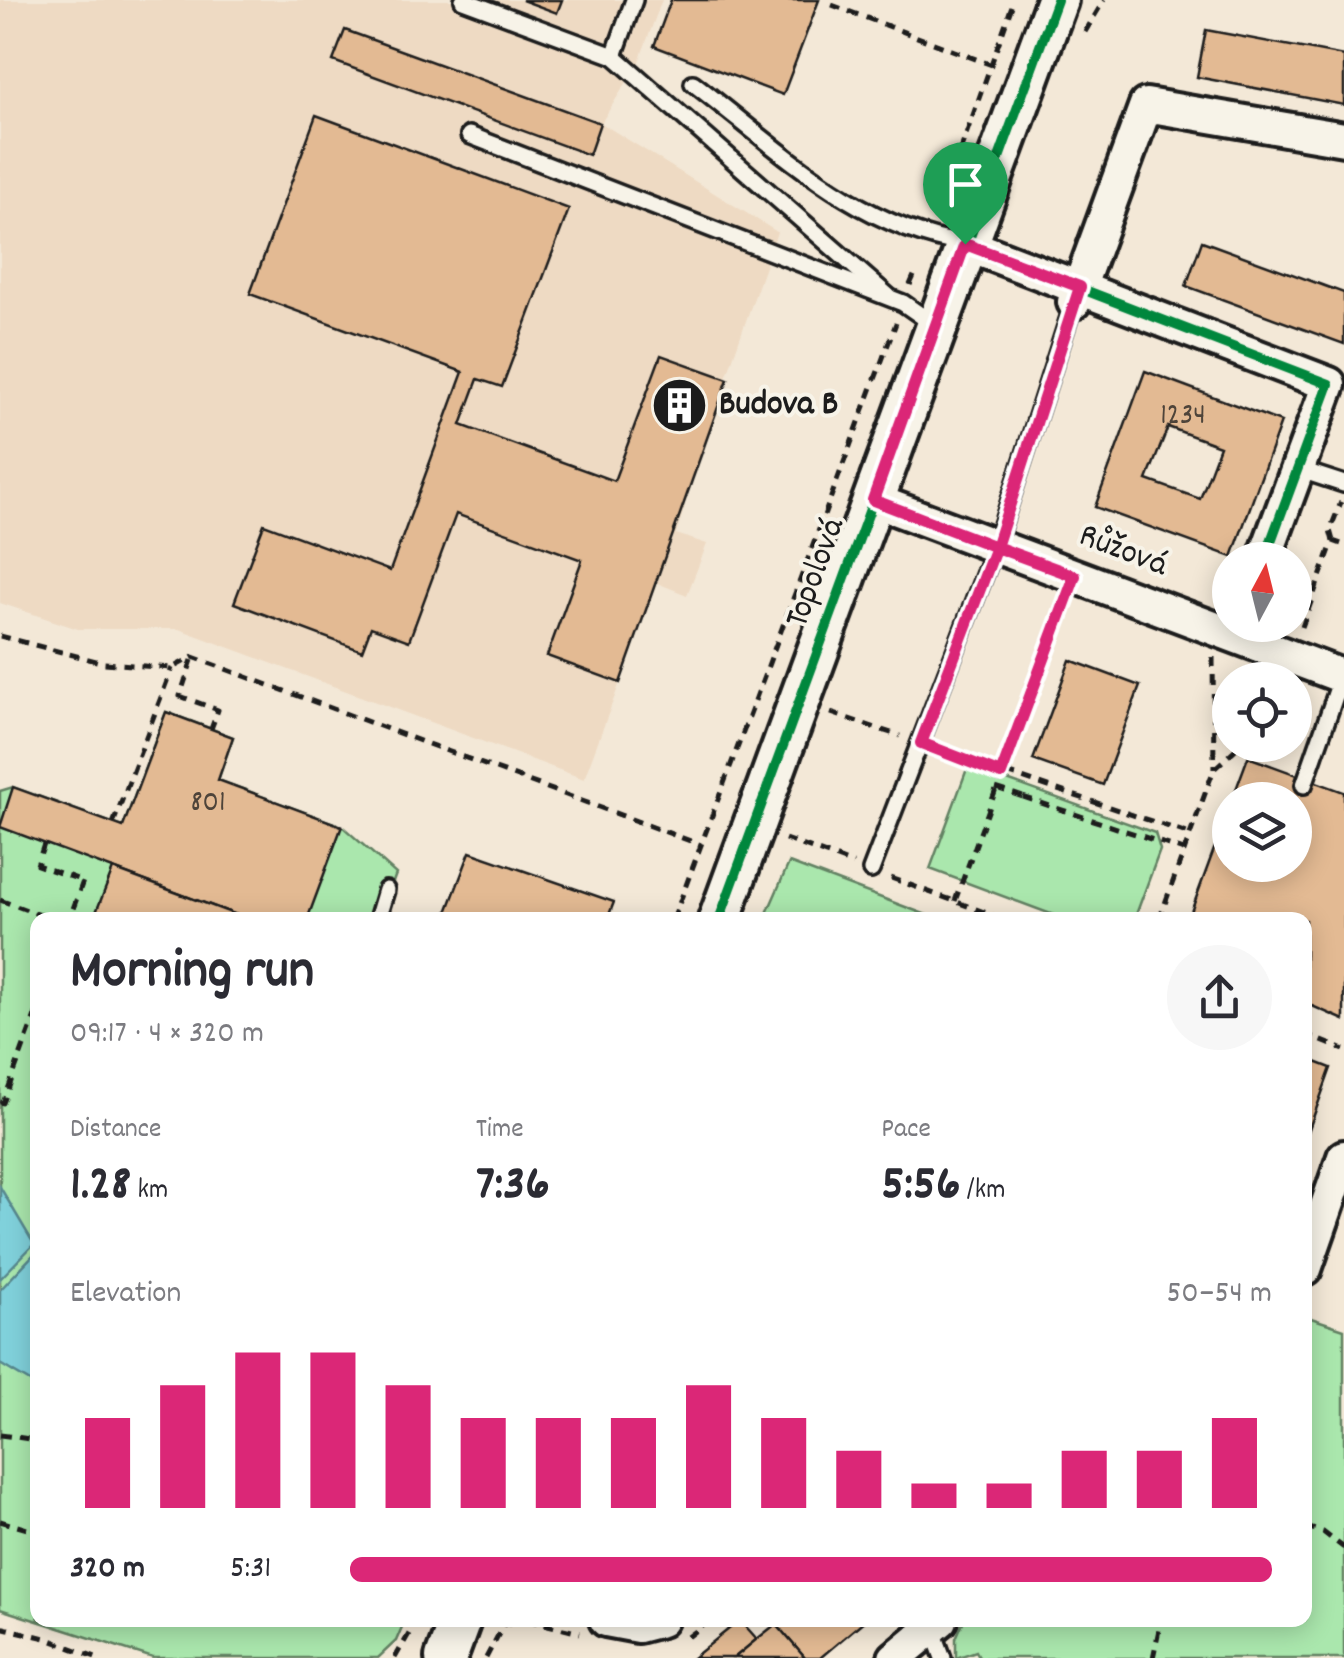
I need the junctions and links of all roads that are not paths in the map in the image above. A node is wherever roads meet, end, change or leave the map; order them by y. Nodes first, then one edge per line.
1 (463, 0) edge
2 (634, 0) edge
3 (1057, 0) edge
4 (614, 56) junction
5 (693, 83) dead end
6 (469, 135) dead end
7 (1344, 140) edge
8 (965, 244) junction
9 (1077, 294) junction
10 (895, 300) junction
11 (936, 326) junction
12 (1298, 469) junction
13 (1344, 484) edge
14 (873, 500) junction
15 (1271, 542) edge
16 (996, 547) junction
17 (1212, 625) edge
18 (1257, 642) edge
19 (1335, 674) edge
20 (1305, 782) edge
21 (871, 870) road end
22 (386, 890) dead end
23 (380, 912) edge
24 (722, 912) edge
25 (1344, 1156) edge
26 (1312, 1250) edge
27 (457, 1627) edge
28 (939, 1635) edge
29 (446, 1658) edge
30 (896, 1658) edge

1 - 4 lane
2 - 4 lane
3 - 8 street, Topolová
4 - 10 lane
5 - 8 lane
6 - 10 lane
7 - 9 street
8 - 9 street
8 - 11 street, Topolová
9 - 12 street
9 - 16 lane
10 - 11 lane
11 - 14 street, Topolová
12 - 13 lane
12 - 15 street
14 - 16 street, Růžová
14 - 24 street, Topolová
16 - 17 street, Růžová
16 - 21 lane
18 - 19 street, Růžová
19 - 20 lane
22 - 23 lane
25 - 26 street
27 - 29 street
28 - 30 street

